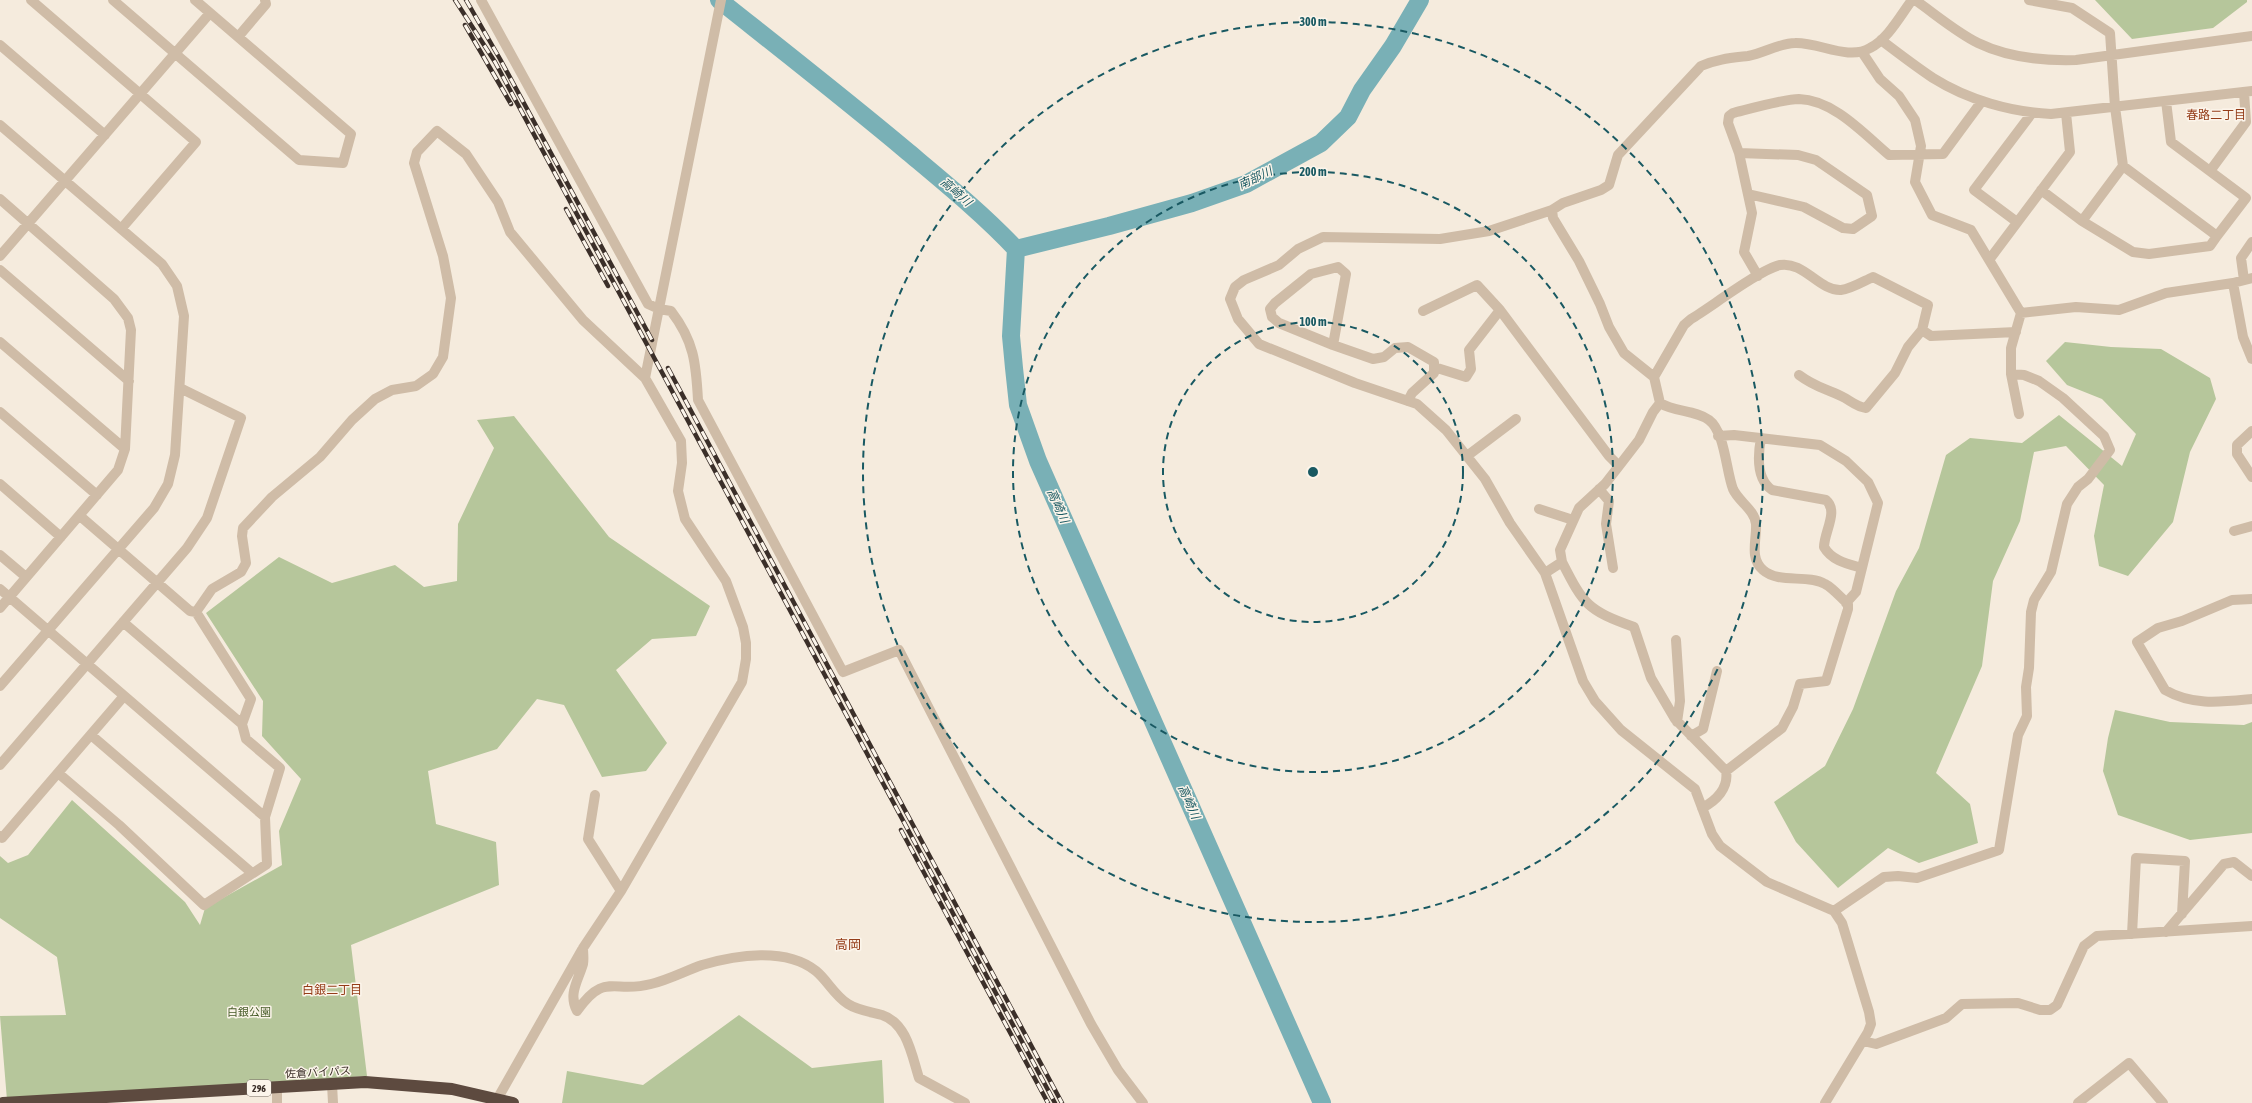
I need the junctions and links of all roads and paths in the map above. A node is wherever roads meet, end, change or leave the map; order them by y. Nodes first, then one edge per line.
1 (31, 0) edge
2 (113, 0) edge
3 (195, 0) edge
4 (265, 0) edge
5 (481, 0) edge
6 (721, 0) edge
7 (1913, 0) edge
8 (2029, 0) edge
9 (2063, 3) edge
10 (210, 13) junction
11 (2252, 36) edge
12 (238, 37) junction
13 (1881, 40) junction
14 (0, 45) edge
15 (1862, 52) junction
16 (175, 53) junction
17 (2111, 55) junction
18 (2248, 91) edge
19 (140, 94) junction
20 (1982, 101) junction
21 (2166, 101) junction
22 (2115, 107) junction
23 (2032, 113) junction
24 (2066, 113) junction
25 (0, 125) edge
26 (105, 135) junction
27 (1739, 153) junction
28 (1919, 155) junction
29 (2123, 166) junction
30 (2210, 171) junction
31 (65, 181) junction
32 (2041, 190) junction
33 (1748, 194) junction
34 (2249, 196) edge
35 (0, 199) edge
36 (1552, 210) junction
37 (2082, 221) junction
38 (2017, 222) junction
39 (28, 224) junction
40 (121, 229) junction
41 (2217, 236) junction
42 (2252, 242) edge
43 (0, 256) edge
44 (1989, 260) junction
45 (0, 270) edge
46 (1758, 276) junction
47 (2248, 279) edge
48 (2233, 283) junction
49 (659, 309) junction
50 (1422, 310) dead end
51 (1500, 310) junction
52 (2021, 313) junction
53 (1922, 330) junction
54 (2016, 332) junction
55 (0, 342) edge
56 (1333, 346) junction
57 (2252, 359) edge
58 (1434, 367) junction
59 (2011, 374) junction
60 (1799, 375) dead end
61 (1654, 377) junction
62 (645, 378) junction
63 (129, 381) junction
64 (180, 388) junction
65 (1408, 401) junction
66 (1660, 403) junction
67 (0, 412) edge
68 (2018, 414) dead end
69 (1516, 419) dead end
70 (2252, 431) edge
71 (1718, 436) junction
72 (1761, 438) junction
73 (125, 449) junction
74 (1467, 456) junction
75 (1619, 466) junction
76 (2252, 477) edge
77 (0, 484) edge
78 (1599, 489) junction
79 (97, 495) junction
80 (1539, 509) dead end
81 (80, 516) junction
82 (1574, 520) junction
83 (2252, 526) edge
84 (2234, 531) dead end
85 (61, 537) junction
86 (118, 549) junction
87 (0, 555) edge
88 (1562, 562) junction
89 (1613, 568) dead end
90 (1862, 568) junction
91 (1545, 573) junction
92 (26, 577) junction
93 (157, 582) junction
94 (0, 588) edge
95 (10, 597) junction
96 (2252, 599) edge
97 (1846, 603) junction
98 (0, 608) edge
99 (196, 612) junction
100 (124, 622) junction
101 (48, 631) junction
102 (1676, 640) dead end
103 (87, 664) junction
104 (1717, 671) dead end
105 (0, 686) edge
106 (124, 696) junction
107 (2252, 699) edge
108 (1677, 722) junction
109 (242, 724) junction
110 (91, 734) junction
111 (1691, 736) junction
112 (0, 765) edge
113 (1726, 770) junction
114 (58, 773) junction
115 (595, 795) dead end
116 (1702, 808) junction
117 (265, 817) junction
118 (0, 836) edge
119 (252, 873) junction
120 (2252, 876) edge
121 (621, 891) junction
122 (1834, 911) junction
123 (2182, 914) junction
124 (2252, 926) edge
125 (2166, 932) junction
126 (2132, 934) junction
127 (582, 948) junction
128 (1863, 1041) junction
129 (332, 1084) junction
130 (277, 1087) junction
131 (496, 1101) edge
132 (3, 1103) edge
133 (277, 1103) edge
134 (333, 1103) edge
135 (513, 1103) edge
136 (965, 1103) edge
137 (1143, 1103) edge
138 (1825, 1103) edge
139 (2078, 1103) edge
140 (2163, 1103) edge

1 - 19 street
2 - 16 street
3 - 10 street
4 - 12 street
5 - 49 street
6 - 49 street
7 - 13 street
7 - 17 street
8 - 9 street
9 - 17 street
10 - 12 street
10 - 16 street
11 - 17 street
12 - 16 street
13 - 15 street
13 - 20 street
14 - 26 street
15 - 28 street
15 - 36 street
16 - 19 street
17 - 22 street
18 - 21 street
18 - 30 street
19 - 26 street
19 - 40 street
20 - 23 street
20 - 28 street
21 - 22 street
21 - 30 street
22 - 24 street
22 - 29 street
23 - 24 street
23 - 38 street
24 - 32 street
25 - 31 street
26 - 31 street
27 - 28 street
27 - 33 street
27 - 33 street
28 - 44 street
29 - 37 street
29 - 41 street
30 - 34 street
31 - 39 street
31 - 40 street
32 - 37 street
32 - 38 street
33 - 46 street
34 - 41 street
35 - 39 street
36 - 61 street
36 - 65 street
37 - 41 street
38 - 44 street
39 - 43 street
39 - 63 street
40 - 64 street
42 - 47 street
44 - 52 street
45 - 63 street
46 - 53 street
46 - 61 street
47 - 48 street
48 - 52 street
48 - 57 street
49 - 62 street
49 - 137 street
50 - 51 street
51 - 58 street
51 - 75 street
52 - 54 street
53 - 54 street
53 - 60 street
54 - 59 street
55 - 73 street
56 - 56 street
56 - 58 street
58 - 65 street
59 - 68 street
59 - 122 street
61 - 66 street
62 - 99 street
62 - 121 street
63 - 73 street
64 - 86 street
64 - 93 street
65 - 74 street
66 - 71 street
66 - 75 street
67 - 79 street
69 - 74 street
70 - 76 street
71 - 72 street
71 - 97 street
72 - 90 street
72 - 90 street
73 - 79 street
74 - 91 street
75 - 78 street
77 - 85 street
78 - 82 street
78 - 89 street
79 - 81 street
80 - 82 street
81 - 85 street
81 - 86 street
82 - 88 street
83 - 84 street
85 - 92 street
86 - 93 street
86 - 101 street
87 - 92 street
88 - 91 street
88 - 108 street
90 - 97 street
91 - 116 street
92 - 95 street
93 - 99 street
93 - 100 street
94 - 95 street
95 - 98 street
95 - 101 street
96 - 107 street
97 - 113 street
99 - 109 street
100 - 103 street
100 - 109 street
101 - 103 street
101 - 105 street
102 - 108 street
103 - 106 street
103 - 112 street
104 - 111 street
106 - 110 street
106 - 117 street
108 - 111 street
109 - 117 street
110 - 114 street
110 - 119 street
111 - 113 street
113 - 116 street
114 - 118 street
114 - 119 street
115 - 121 street
116 - 122 street
117 - 119 street
120 - 123 street
121 - 127 street
122 - 128 street
123 - 125 street
123 - 126 street
124 - 125 street
125 - 126 street
126 - 128 street
127 - 131 street
127 - 136 street
128 - 138 street
129 - 130 highway, 佐倉バイパス / 296
129 - 131 highway, 佐倉バイパス / 296
129 - 134 street
130 - 132 highway, 佐倉バイパス / 296
130 - 133 street
131 - 135 highway, 佐倉バイパス / 296
139 - 140 street

